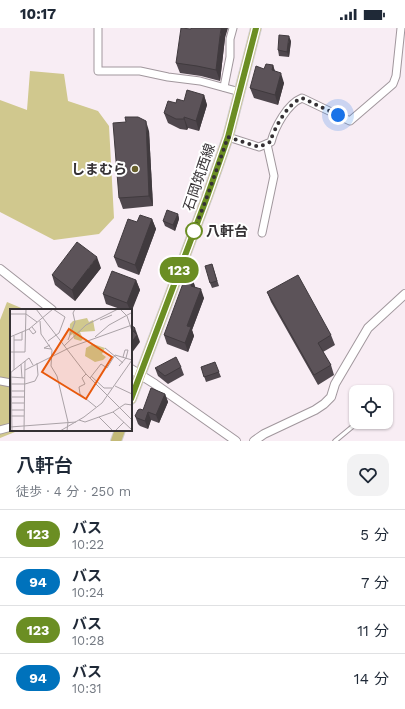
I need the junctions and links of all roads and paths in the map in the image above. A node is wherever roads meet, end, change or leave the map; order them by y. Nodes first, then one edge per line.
1 (98, 28) edge
2 (233, 28) edge
3 (256, 28) edge
4 (402, 28) edge
5 (224, 87) junction
6 (240, 92) junction
7 (228, 137) junction
8 (266, 144) junction
9 (262, 233) dead end
10 (0, 268) edge
11 (405, 294) edge
12 (51, 309) edge
13 (132, 370) edge
14 (140, 374) junction
15 (0, 381) edge
16 (10, 383) edge
17 (132, 396) edge
18 (10, 427) edge
19 (350, 429) edge
20 (0, 430) edge
21 (120, 431) edge
22 (116, 441) edge
23 (236, 441) edge
24 (254, 441) edge
25 (335, 441) edge

1 - 5 street
2 - 5 street
3 - 6 main road, 石岡筑西線
4 - 8 street
5 - 6 street
6 - 7 main road, 石岡筑西線
7 - 8 street
7 - 14 main road, 石岡筑西線
8 - 9 street
10 - 12 street
11 - 24 street
13 - 14 street
14 - 17 main road, 石岡筑西線
14 - 23 street
15 - 16 street
18 - 20 street
19 - 25 lane
21 - 22 main road

